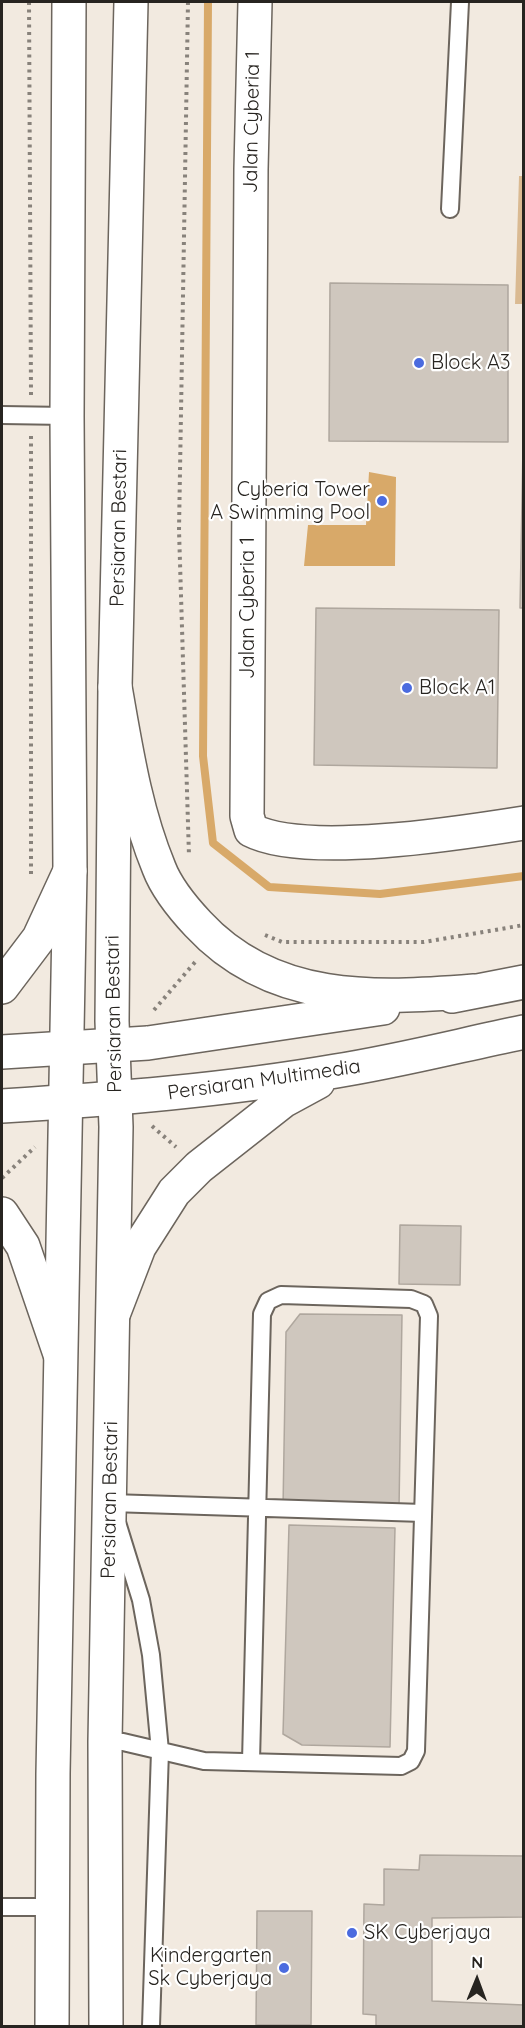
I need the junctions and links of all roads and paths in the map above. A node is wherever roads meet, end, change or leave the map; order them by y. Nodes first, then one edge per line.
1 (29, 2) edge
2 (69, 2) edge
3 (131, 2) edge
4 (255, 2) edge
5 (460, 2) edge
6 (450, 209) dead end
7 (2, 415) edge
8 (31, 416) junction
9 (67, 416) junction
10 (115, 687) junction
11 (524, 823) edge
12 (70, 871) junction
13 (32, 890) dead end
14 (214, 941) junction
15 (524, 982) edge
16 (2, 987) edge
17 (474, 991) junction
18 (154, 1011) dead end
19 (524, 1032) edge
20 (113, 1046) junction
21 (67, 1049) junction
22 (2, 1052) edge
23 (338, 1071) junction
24 (115, 1098) junction
25 (66, 1102) junction
26 (2, 1106) edge
27 (36, 1146) dead end
28 (2, 1179) edge
29 (2, 1214) edge
30 (114, 1312) junction
31 (60, 1354) junction
32 (111, 1503) junction
33 (256, 1506) junction
34 (423, 1513) junction
35 (105, 1741) junction
36 (159, 1751) junction
37 (251, 1761) junction
38 (53, 1773) junction
39 (2, 1907) edge
40 (53, 1907) junction
41 (52, 2026) edge
42 (105, 2026) edge
43 (151, 2026) edge

1 - 8 path
2 - 9 main road
3 - 10 main road, Persiaran Bestari
4 - 11 main road, Jalan Cyberia 1
5 - 6 lane
7 - 8 lane
8 - 9 lane
8 - 13 path
9 - 12 main road
10 - 14 main road
10 - 20 main road, Persiaran Bestari
12 - 16 main road
12 - 21 main road
14 - 17 main road
14 - 18 path
15 - 17 main road
17 - 20 main road
19 - 23 main road, Persiaran Multimedia
20 - 21 main road
20 - 24 main road, Persiaran Bestari
21 - 22 main road
21 - 25 main road
23 - 24 main road, Persiaran Multimedia
23 - 30 main road
24 - 25 main road, Persiaran Multimedia
24 - 30 main road, Persiaran Bestari
25 - 26 main road, Persiaran Multimedia
25 - 31 main road
27 - 28 path
29 - 31 main road
30 - 32 main road, Persiaran Bestari
31 - 38 main road
32 - 33 lane
32 - 35 main road, Persiaran Bestari
32 - 36 lane
33 - 34 lane
33 - 34 lane
33 - 37 lane
34 - 37 lane
35 - 36 lane
35 - 38 main road
35 - 42 main road, Persiaran Bestari
36 - 37 lane
36 - 43 lane
38 - 40 main road
39 - 40 lane
40 - 41 main road

